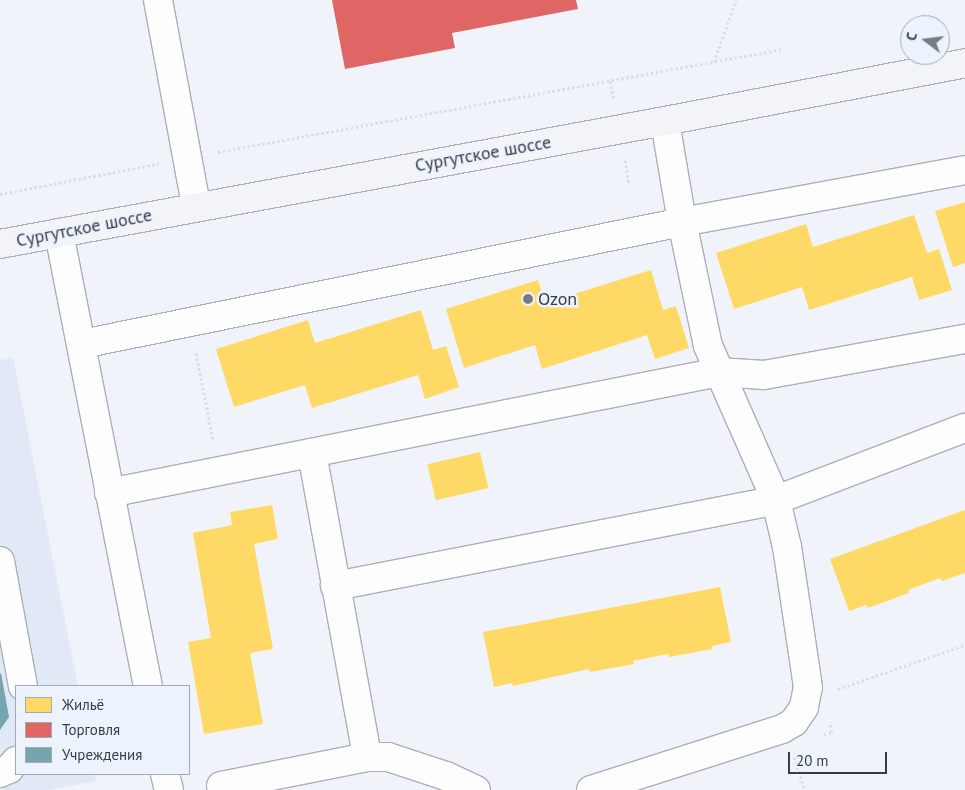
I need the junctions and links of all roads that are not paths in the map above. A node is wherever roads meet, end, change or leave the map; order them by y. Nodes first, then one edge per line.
1 (158, 0) edge
2 (965, 63) edge
3 (665, 121) junction
4 (965, 170) edge
5 (196, 206) junction
6 (682, 222) junction
7 (59, 233) junction
8 (0, 244) edge
9 (965, 339) edge
10 (82, 344) junction
11 (719, 372) junction
12 (965, 428) edge
13 (312, 453) junction
14 (109, 494) junction
15 (776, 500) junction
16 (0, 560) edge
17 (335, 586) junction
18 (23, 685) edge
19 (148, 685) edge
20 (366, 757) junction
21 (15, 762) edge
22 (0, 773) edge
23 (165, 775) edge
24 (443, 783) edge
25 (215, 789) edge
26 (169, 790) edge
27 (476, 790) edge
28 (591, 790) edge

1 - 5 lane
2 - 3 main road, Сургутское шоссе
3 - 5 main road, Сургутское шоссе
3 - 6 lane
4 - 6 lane
5 - 7 main road, Сургутское шоссе
6 - 10 lane
6 - 11 lane
7 - 8 main road, Сургутское шоссе
7 - 10 lane
9 - 11 lane
10 - 14 lane
11 - 13 lane
11 - 15 lane
12 - 15 lane
13 - 14 lane
13 - 17 lane
14 - 19 lane
15 - 17 lane
15 - 28 lane
16 - 18 lane
17 - 20 lane
20 - 24 lane
20 - 25 lane
21 - 22 lane
23 - 26 lane
24 - 27 lane

